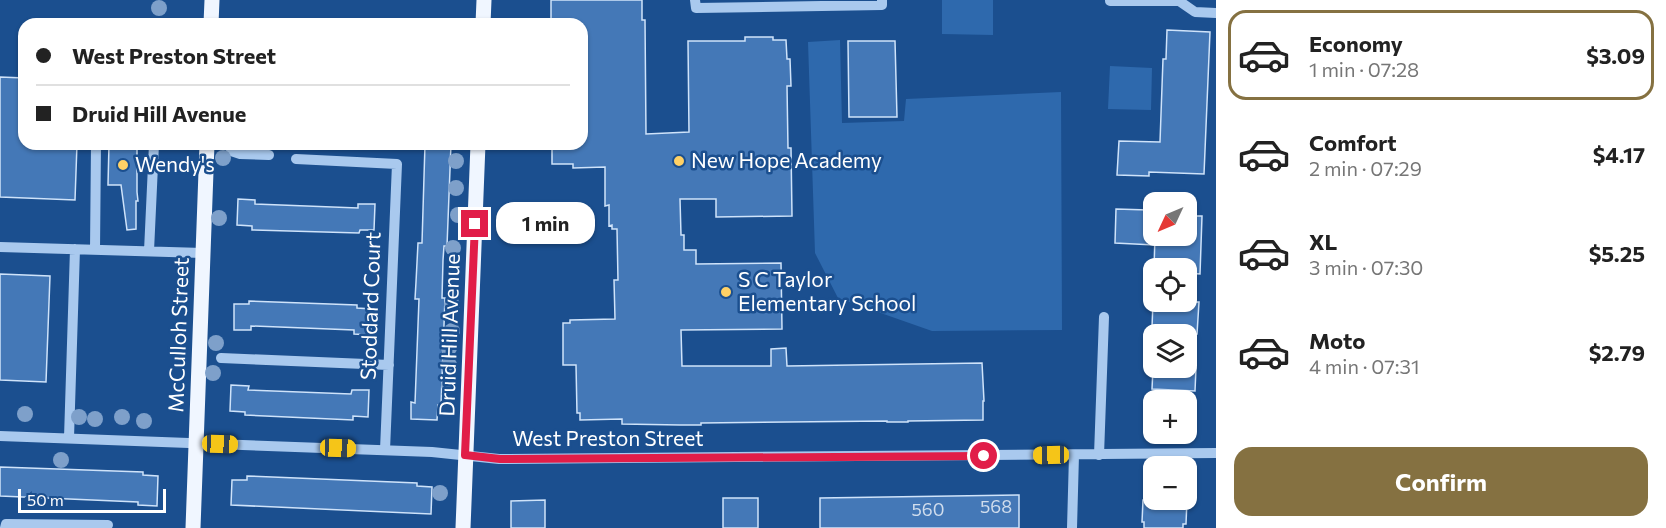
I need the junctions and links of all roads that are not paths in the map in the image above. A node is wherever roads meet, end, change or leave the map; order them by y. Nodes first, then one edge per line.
1 (212, 0) edge
2 (484, 0) edge
3 (695, 0) edge
4 (882, 0) edge
5 (1110, 1) edge
6 (1216, 13) edge
7 (211, 18) edge
8 (483, 18) edge
9 (96, 150) edge
10 (154, 150) edge
11 (207, 150) edge
12 (478, 150) edge
13 (231, 151) dead end
14 (269, 154) dead end
15 (296, 159) dead end
16 (0, 247) edge
17 (75, 249) junction
18 (95, 250) junction
19 (149, 251) junction
20 (203, 253) junction
21 (1104, 316) dead end
22 (221, 358) dead end
23 (389, 365) junction
24 (0, 436) edge
25 (69, 438) junction
26 (196, 443) junction
27 (385, 450) junction
28 (1216, 453) edge
29 (465, 455) junction
30 (1074, 455) junction
31 (1099, 455) junction
32 (108, 525) dead end
33 (5, 526) edge
34 (193, 528) edge
35 (463, 528) edge
36 (1072, 528) edge

1 - 7 main road
2 - 8 main road
3 - 4 street
5 - 6 street
9 - 18 street
10 - 19 street
11 - 20 main road, McCulloh Street
12 - 29 main road, Druid Hill Avenue
13 - 14 street
15 - 23 street, Stoddard Court
16 - 17 street
17 - 18 street
17 - 25 street
18 - 19 street
19 - 20 street
20 - 26 main road, McCulloh Street
21 - 31 street
22 - 23 street
23 - 27 street, Stoddard Court
24 - 25 street, West Preston Street
25 - 26 street, West Preston Street
26 - 27 street, West Preston Street
26 - 34 main road, McCulloh Street
27 - 29 street, West Preston Street
28 - 31 street, West Preston Street
29 - 30 street, West Preston Street
29 - 35 main road, Druid Hill Avenue
30 - 31 street, West Preston Street
30 - 36 street
32 - 33 street

